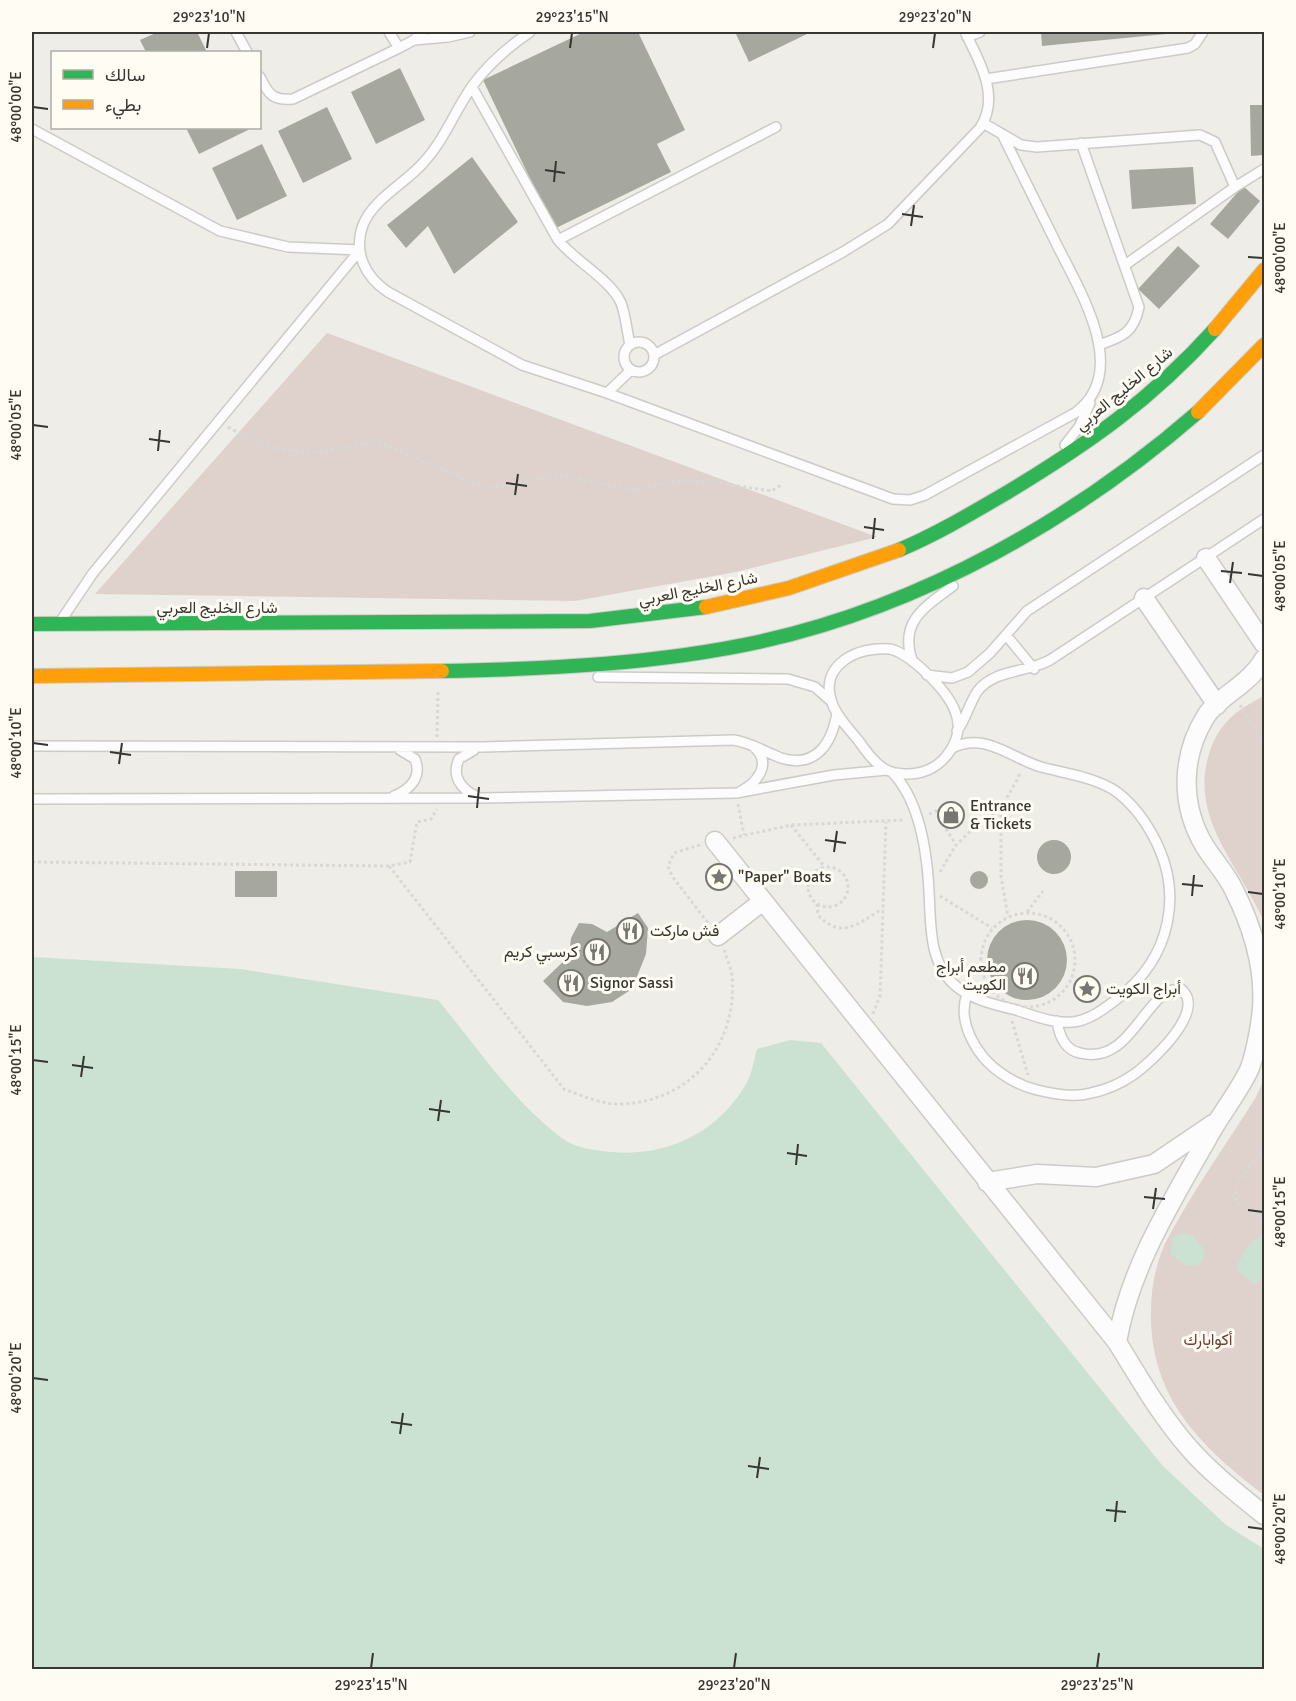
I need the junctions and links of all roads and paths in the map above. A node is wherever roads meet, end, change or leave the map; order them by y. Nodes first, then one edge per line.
1 (236, 32) edge
2 (389, 32) edge
3 (422, 32) edge
4 (470, 32) edge
5 (530, 32) edge
6 (980, 32) edge
7 (1203, 32) edge
8 (966, 34) edge
9 (414, 40) junction
10 (399, 48) junction
11 (246, 51) edge
12 (261, 79) edge
13 (986, 79) junction
14 (472, 87) junction
15 (983, 123) junction
16 (776, 127) dead end
17 (32, 129) edge
18 (1003, 136) junction
19 (1081, 143) junction
20 (1264, 169) edge
21 (1235, 187) junction
22 (558, 240) junction
23 (360, 250) junction
24 (1125, 265) junction
25 (1264, 270) edge
26 (630, 345) junction
27 (1099, 345) junction
28 (1264, 345) edge
29 (1264, 354) edge
30 (654, 355) junction
31 (631, 370) junction
32 (1231, 380) junction
33 (607, 393) junction
34 (1092, 398) junction
35 (218, 422) junction
36 (1264, 455) edge
37 (1031, 477) junction
38 (783, 484) dead end
39 (1264, 519) edge
40 (1003, 550) junction
41 (1206, 558) junction
42 (1144, 598) junction
43 (32, 624) edge
44 (58, 624) junction
45 (439, 624) junction
46 (453, 634) dead end
47 (1006, 635) junction
48 (1264, 644) edge
49 (455, 656) dead end
50 (1264, 659) edge
51 (912, 660) junction
52 (1034, 669) junction
53 (500, 670) junction
54 (438, 671) junction
55 (927, 675) junction
56 (32, 676) edge
57 (1233, 693) junction
58 (832, 702) junction
59 (1217, 705) junction
60 (837, 713) junction
61 (957, 731) junction
62 (748, 743) junction
63 (1264, 745) edge
64 (32, 746) edge
65 (388, 747) junction
66 (437, 747) junction
67 (482, 747) junction
68 (952, 748) junction
69 (1025, 762) junction
70 (889, 771) junction
71 (736, 793) junction
72 (389, 798) junction
73 (445, 798) junction
74 (480, 798) junction
75 (32, 799) edge
76 (1001, 809) junction
77 (917, 819) junction
78 (886, 822) junction
79 (791, 825) junction
80 (744, 835) junction
81 (715, 841) junction
82 (956, 845) junction
83 (32, 862) edge
84 (389, 866) junction
85 (825, 866) junction
86 (929, 889) junction
87 (1043, 891) dead end
88 (763, 901) junction
89 (817, 904) junction
90 (883, 909) junction
91 (1028, 912) junction
92 (1008, 916) junction
93 (992, 928) junction
94 (718, 936) junction
95 (966, 994) junction
96 (1006, 1005) junction
97 (1057, 1021) junction
98 (867, 1032) junction
99 (1032, 1089) junction
100 (1218, 1121) junction
101 (1264, 1146) edge
102 (987, 1182) junction
103 (1264, 1220) edge
104 (1117, 1342) junction
105 (1264, 1515) edge

1 - 11 lane
2 - 10 lane
3 - 9 lane
4 - 9 lane
5 - 14 lane
6 - 8 lane
7 - 13 lane
8 - 13 lane
9 - 10 lane
10 - 12 lane
13 - 15 lane
14 - 22 lane
14 - 23 lane
15 - 18 lane
15 - 30 lane
16 - 22 lane
17 - 23 lane
18 - 19 lane
18 - 27 lane
19 - 21 lane
19 - 24 lane
20 - 21 lane
21 - 24 lane
22 - 26 lane
23 - 33 lane
23 - 35 lane
24 - 27 lane
25 - 37 main road, شارع الخليج العربي
26 - 30 lane
26 - 31 lane
27 - 34 lane
28 - 32 main road
29 - 32 lane
30 - 31 lane
31 - 33 lane
32 - 40 main road
33 - 34 lane
34 - 37 lane
35 - 38 path
35 - 44 lane
36 - 47 lane
37 - 45 main road, شارع الخليج العربي
39 - 41 lane
40 - 51 lane
40 - 53 main road
41 - 42 lane
41 - 48 street
42 - 52 lane
42 - 59 street
43 - 44 main road, شارع الخليج العربي
44 - 45 main road, شارع الخليج العربي
45 - 46 main road
47 - 52 lane
47 - 55 lane
49 - 54 main road
50 - 57 street
51 - 55 lane
51 - 58 lane
52 - 61 lane
53 - 54 main road
53 - 58 lane
54 - 56 main road
54 - 66 path
55 - 61 lane
57 - 59 street
57 - 63 path
58 - 60 lane
59 - 100 street
60 - 62 lane
60 - 70 lane
61 - 68 lane
62 - 67 lane
62 - 71 lane
64 - 65 lane
65 - 66 lane
65 - 72 lane
66 - 67 lane
67 - 74 lane
68 - 69 lane
68 - 70 lane
69 - 76 path
69 - 97 lane
70 - 71 lane
70 - 77 lane
71 - 74 lane
71 - 80 path
72 - 73 lane
72 - 75 lane
73 - 74 lane
73 - 84 path
76 - 82 path
76 - 92 path
77 - 78 path
77 - 82 path
77 - 86 lane
78 - 79 path
78 - 90 path
79 - 80 path
79 - 85 path
80 - 81 path
81 - 88 street
81 - 94 path
82 - 86 path
83 - 84 path
84 - 94 path
85 - 89 path
85 - 89 path
86 - 93 path
86 - 95 lane
87 - 91 path
88 - 94 street
88 - 98 street
89 - 90 path
90 - 98 path
91 - 92 path
91 - 96 path
92 - 93 path
93 - 96 path
95 - 96 lane
95 - 99 lane
96 - 97 lane
96 - 99 path
97 - 99 lane
98 - 102 street
100 - 102 street
100 - 104 street
101 - 103 path
102 - 104 street
104 - 105 street

